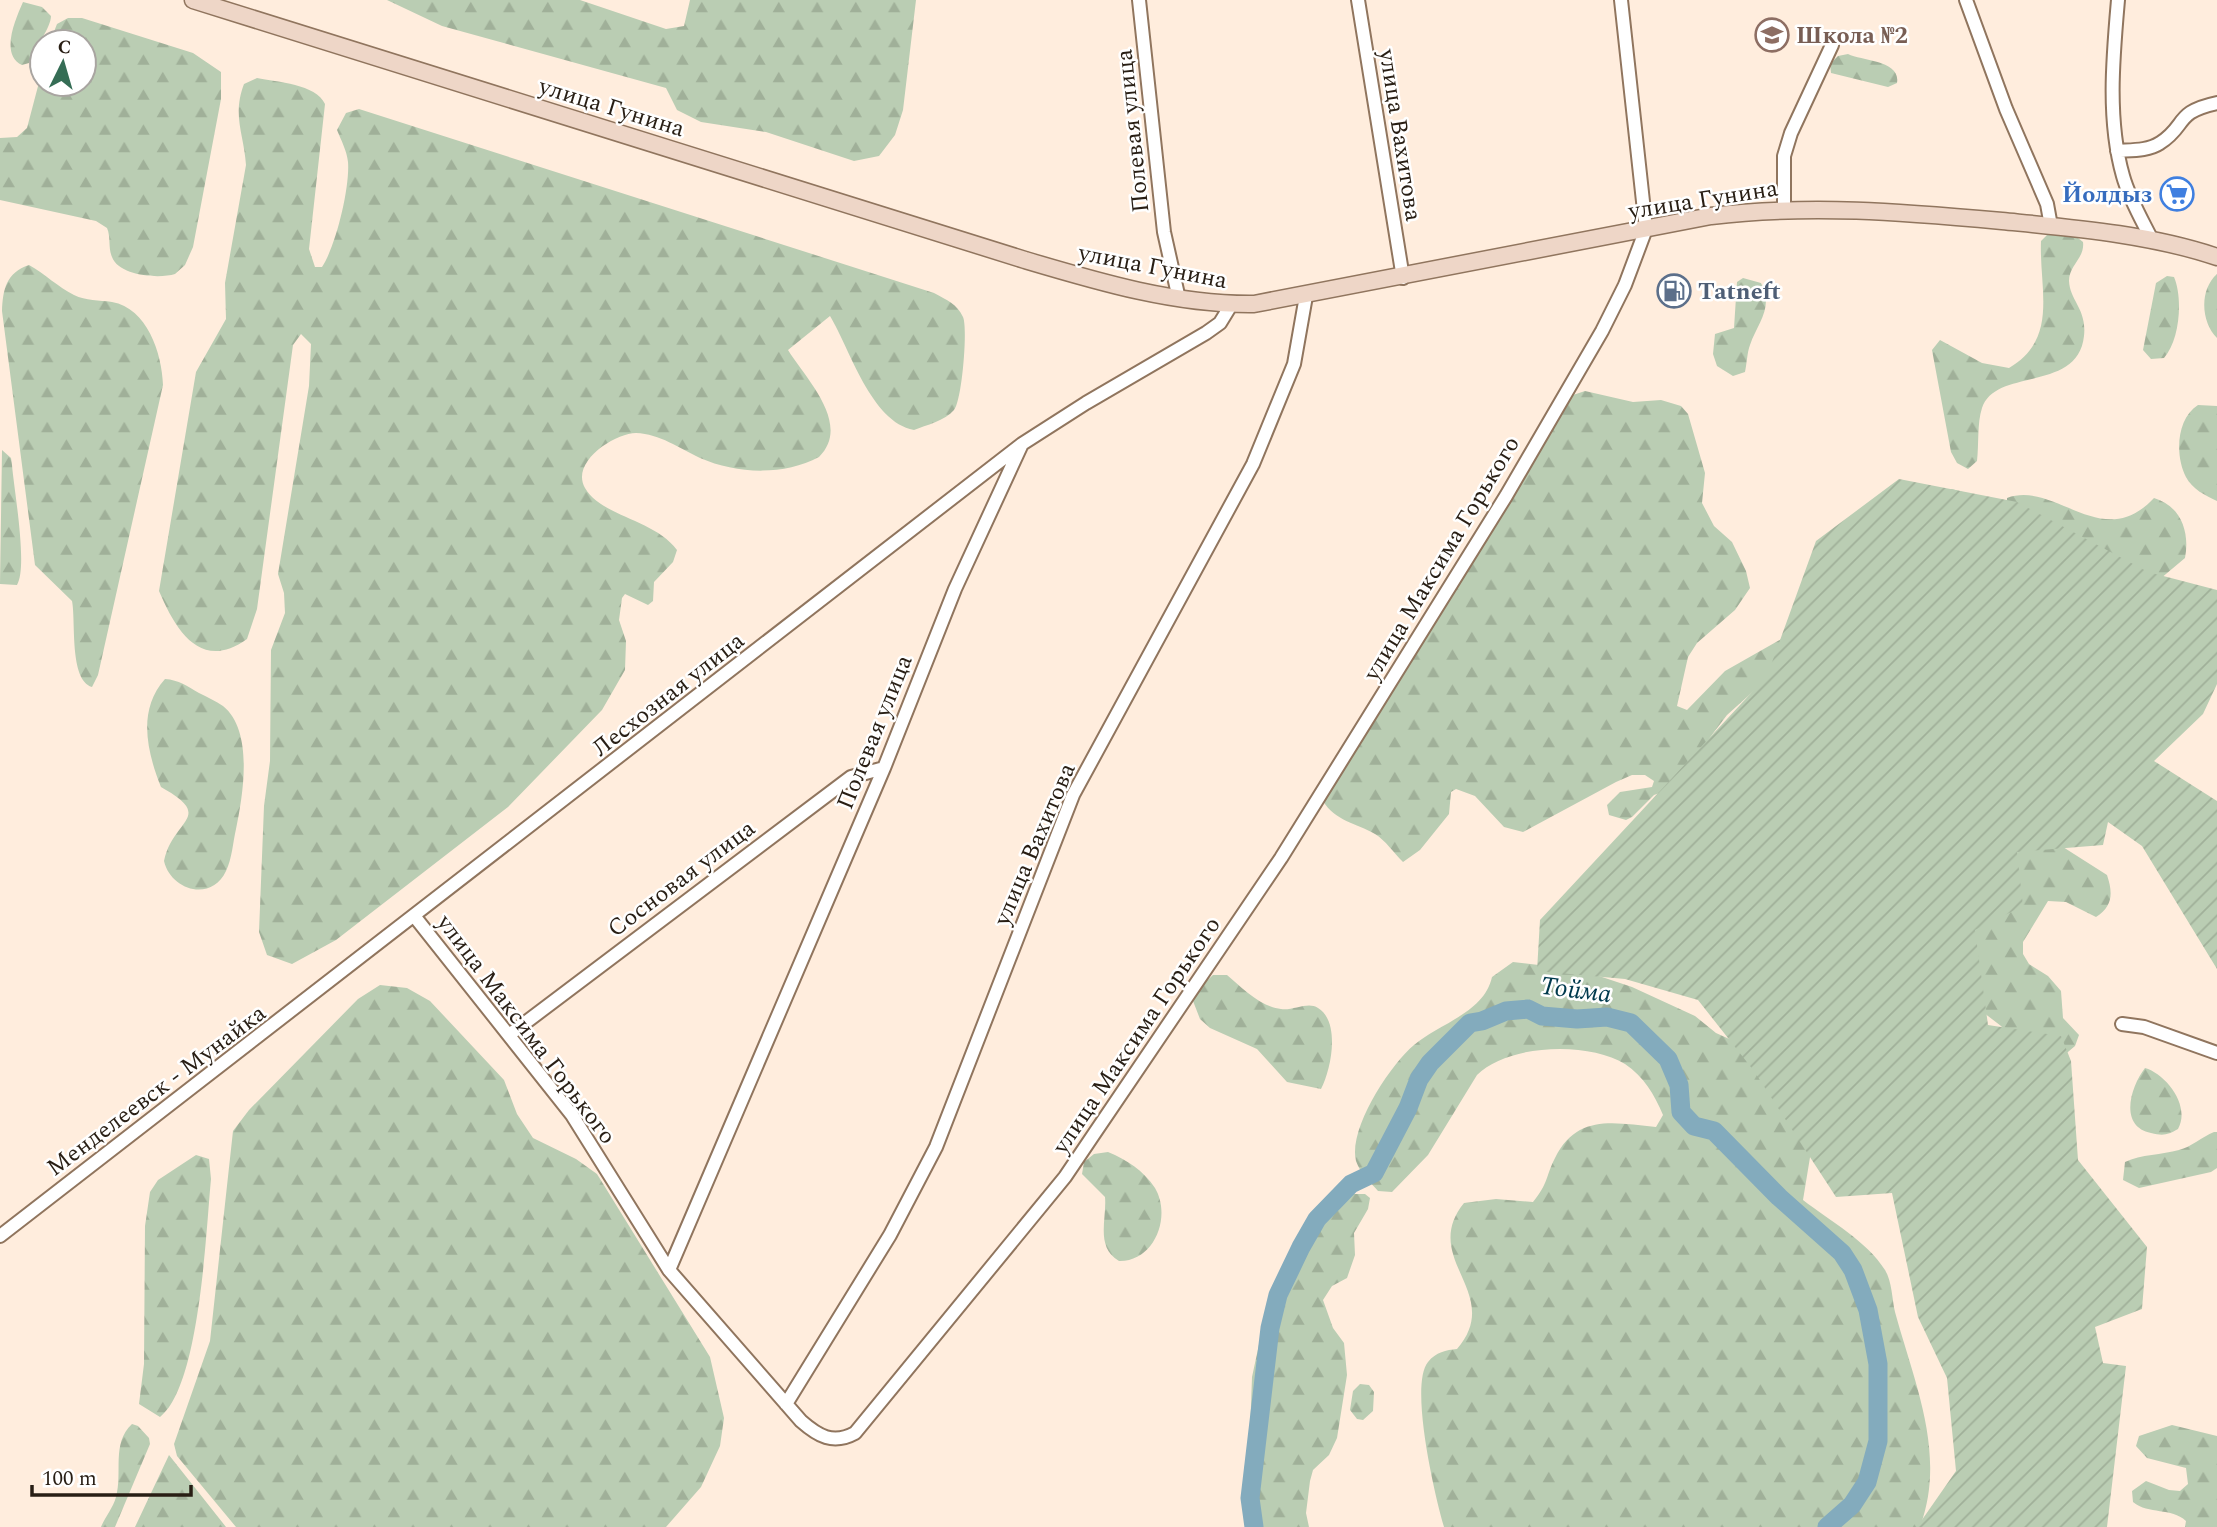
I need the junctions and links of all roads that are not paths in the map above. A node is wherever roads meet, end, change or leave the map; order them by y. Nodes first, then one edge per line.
1 (193, 0) edge
2 (1139, 0) edge
3 (1358, 0) edge
4 (1621, 0) edge
5 (1966, 0) edge
6 (2118, 0) edge
7 (1832, 45) dead end
8 (2217, 103) edge
9 (2117, 151) junction
10 (1784, 209) junction
11 (2051, 226) junction
12 (1646, 229) junction
13 (2151, 240) junction
14 (2217, 257) edge
15 (1403, 278) junction
16 (1306, 296) junction
17 (1179, 299) junction
18 (1231, 305) junction
19 (1023, 444) junction
20 (884, 768) junction
21 (415, 917) junction
22 (338, 976) joint
23 (2122, 1024) dead end
24 (509, 1035) junction
25 (2217, 1052) edge
26 (0, 1236) edge
27 (669, 1270) junction
28 (786, 1404) junction

1 - 17 main road, улица Гунина
2 - 17 street, Полевая улица
3 - 15 street, улица Вахитова
4 - 12 street, улица Максима Горького
5 - 11 street
6 - 9 street
7 - 10 street
8 - 9 street
9 - 13 street
10 - 11 main road, улица Гунина
10 - 12 main road, улица Гунина
11 - 13 main road, улица Гунина
12 - 15 main road, улица Гунина
12 - 28 street, улица Максима Горького
13 - 14 main road, улица Гунина
15 - 16 main road, улица Гунина
16 - 18 main road, улица Гунина
16 - 28 street, улица Вахитова
17 - 18 main road, улица Гунина
18 - 19 street
19 - 20 street, Полевая улица
19 - 21 street, Лесхозная улица
20 - 24 street, Сосновая улица
20 - 27 street, Полевая улица
21 - 22 street, Лесхозная улица
21 - 24 street, улица Максима Горького
22 - 26 street, Менделеевск - Мунайка
23 - 25 street
24 - 27 street, улица Максима Горького
27 - 28 street, улица Максима Горького

